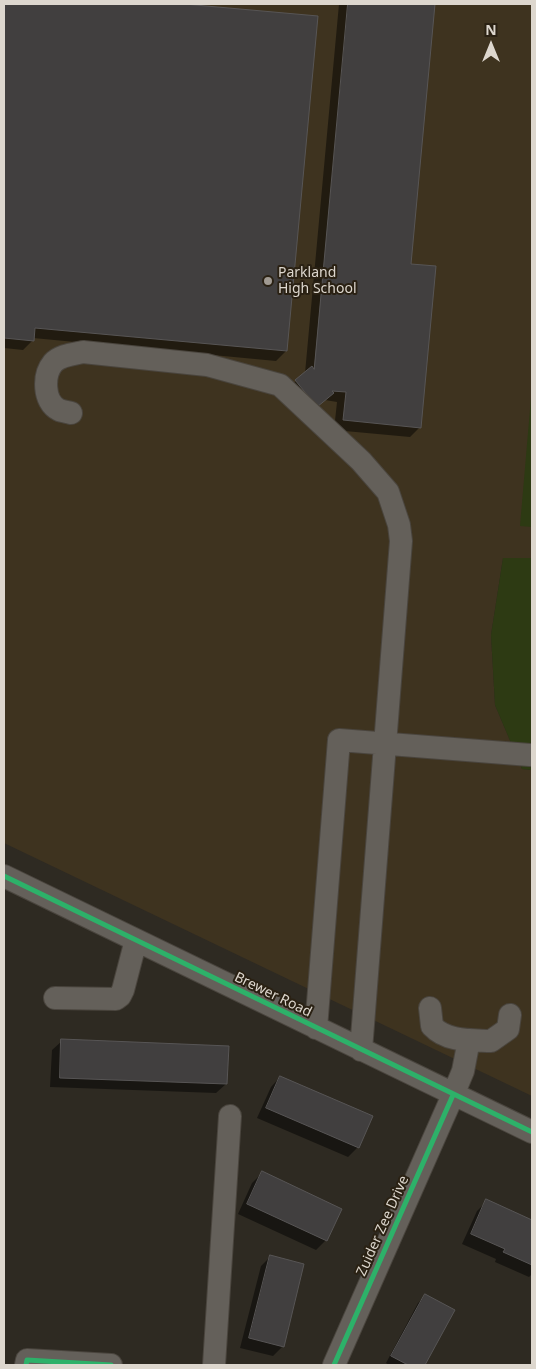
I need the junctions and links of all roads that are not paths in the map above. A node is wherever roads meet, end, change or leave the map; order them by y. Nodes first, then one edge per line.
1 (71, 412) dead end
2 (385, 744) junction
3 (530, 755) dead end
4 (4, 876) edge
5 (136, 940) junction
6 (55, 998) dead end
7 (430, 1008) dead end
8 (510, 1015) dead end
9 (316, 1028) junction
10 (470, 1040) junction
11 (360, 1050) junction
12 (453, 1095) junction
13 (230, 1116) dead end
14 (532, 1132) edge
15 (26, 1365) edge
16 (111, 1365) edge
17 (214, 1365) edge
18 (334, 1365) edge

1 - 2 street
2 - 3 street
2 - 9 street
2 - 11 street
4 - 5 street, Brewer Road
5 - 6 street
5 - 9 street, Brewer Road
7 - 10 street
8 - 10 street
9 - 11 street, Brewer Road
10 - 12 street, Zuider Zee Drive
11 - 12 street, Brewer Road
12 - 14 street, Brewer Road
12 - 18 street, Zuider Zee Drive
13 - 17 street
15 - 16 street

